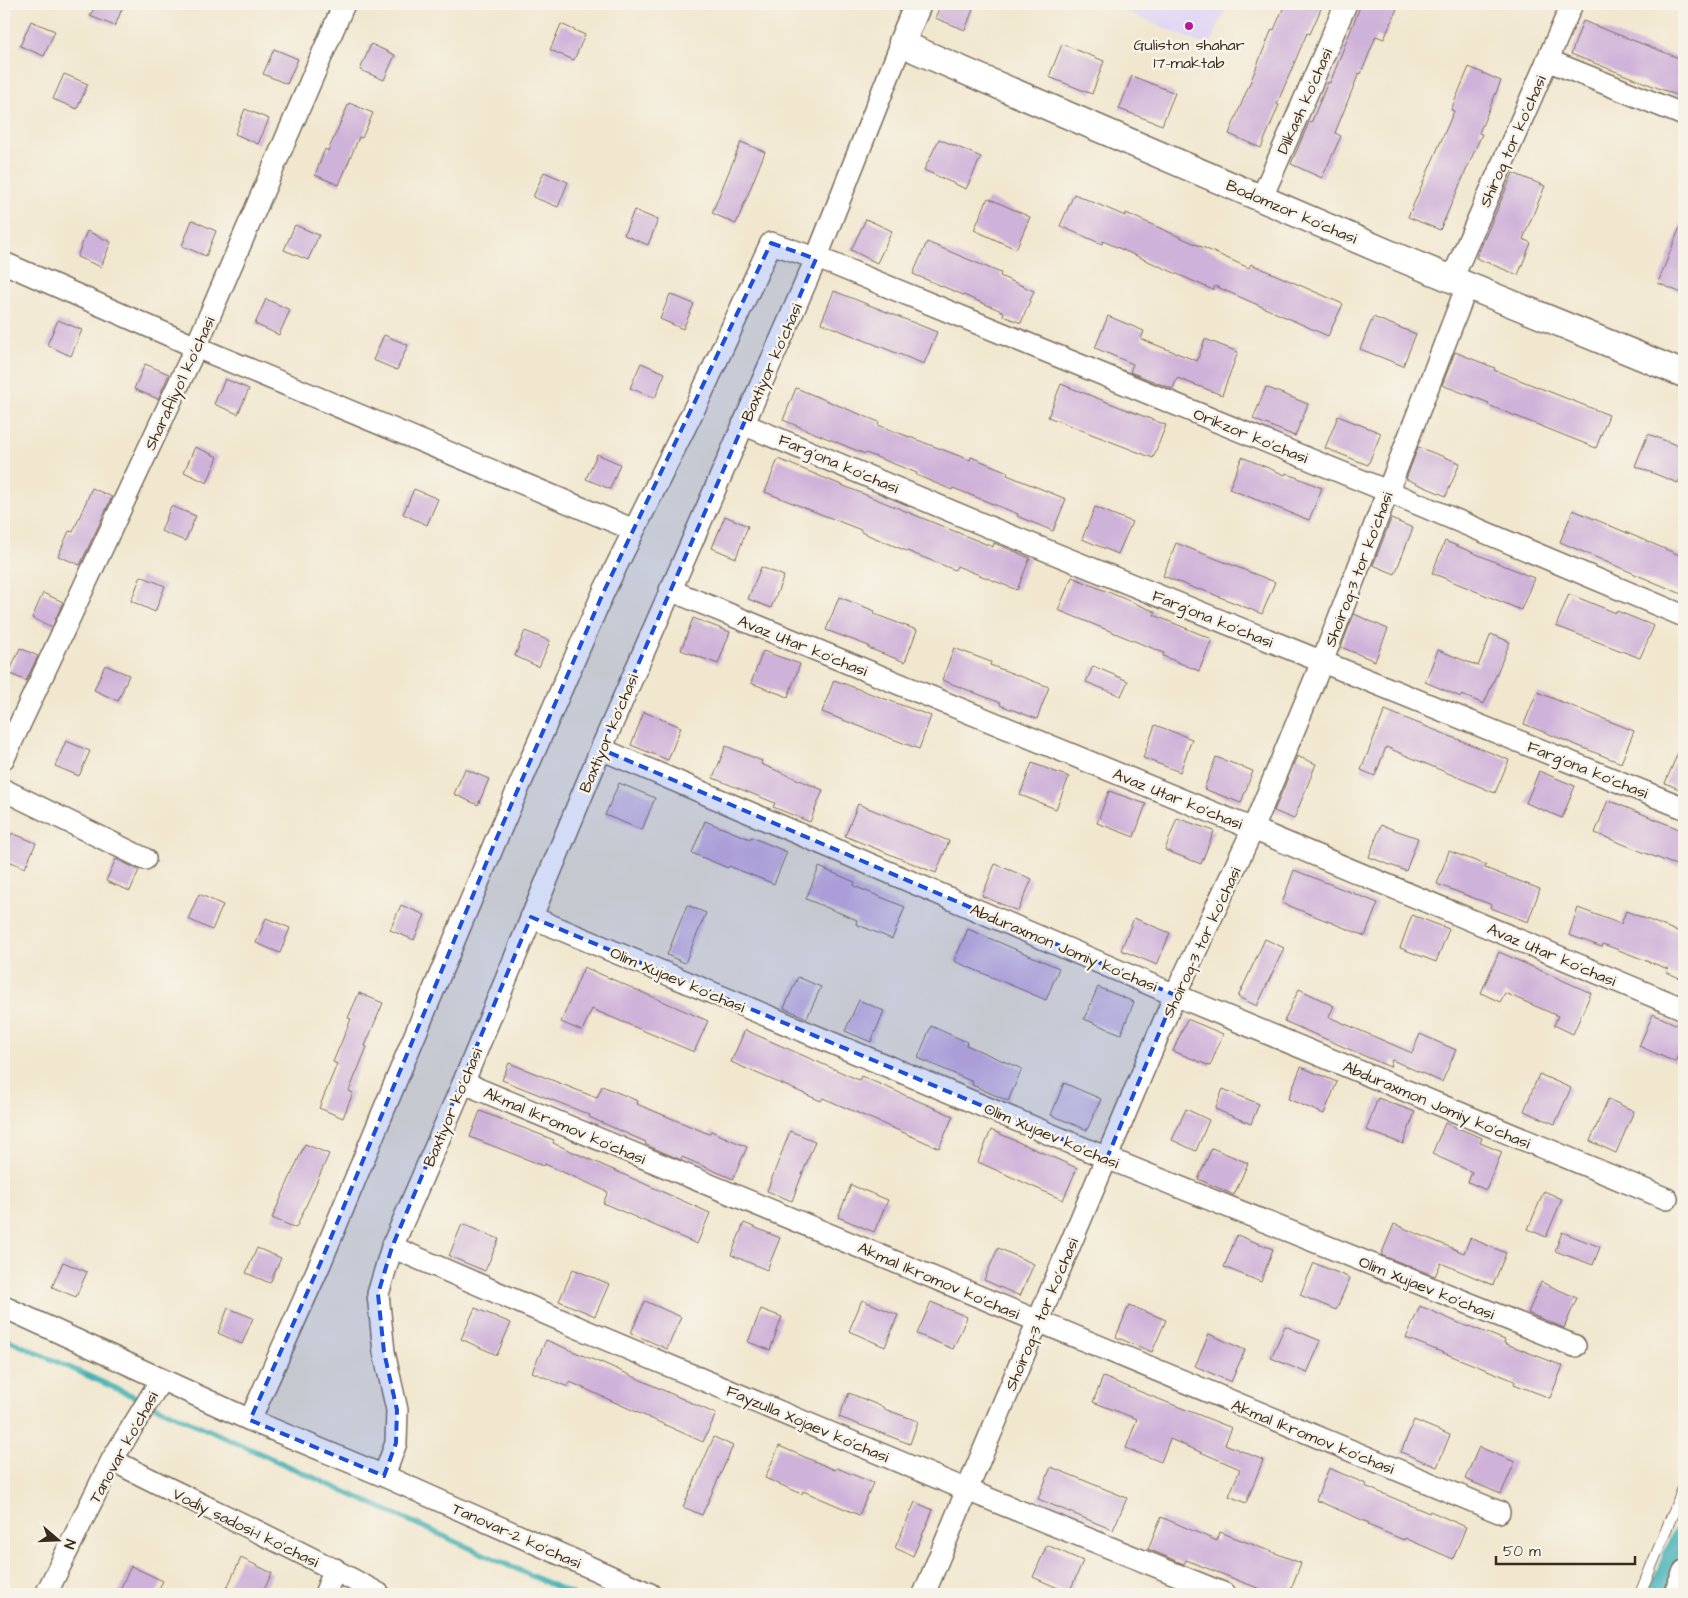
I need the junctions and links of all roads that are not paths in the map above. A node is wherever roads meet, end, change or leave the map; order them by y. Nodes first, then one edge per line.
1 (344, 4) edge
2 (918, 4) edge
3 (1346, 4) edge
4 (1572, 4) edge
5 (902, 42) junction
6 (1547, 60) junction
7 (1684, 115) edge
8 (1262, 198) junction
9 (816, 259) junction
10 (4, 263) edge
11 (1460, 282) junction
12 (196, 347) junction
13 (1684, 374) edge
14 (743, 424) junction
15 (1387, 491) junction
16 (634, 530) junction
17 (670, 590) junction
18 (1684, 616) edge
19 (1322, 662) junction
20 (601, 748) junction
21 (4, 758) edge
22 (4, 790) edge
23 (1684, 808) edge
24 (1252, 829) junction
25 (145, 859) dead end
26 (531, 917) junction
27 (1175, 995) junction
28 (1684, 1009) edge
29 (464, 1081) junction
30 (1107, 1158) junction
31 (1667, 1199) dead end
32 (392, 1247) junction
33 (4, 1307) edge
34 (1039, 1322) junction
35 (1575, 1346) dead end
36 (161, 1380) junction
37 (250, 1420) junction
38 (112, 1460) junction
39 (384, 1476) junction
40 (1684, 1486) edge
41 (966, 1490) junction
42 (1499, 1512) dead end
43 (335, 1569) junction
44 (1684, 1571) edge
45 (46, 1594) edge
46 (325, 1594) edge
47 (379, 1594) edge
48 (650, 1594) edge
49 (924, 1594) edge
50 (1225, 1594) edge
51 (1640, 1594) edge
52 (1674, 1594) edge

1 - 12 street, Sharafliyo'l ko'chasi
2 - 5 street, Baxtiyor ko'chasi
3 - 8 street, Dilkash ko'chasi
4 - 6 street, Shiroq tor ko'chasi
5 - 8 street, Bodomzor ko'chasi
5 - 9 street, Baxtiyor ko'chasi
6 - 7 street
6 - 11 street, Shiroq tor ko'chasi
8 - 11 street, Bodomzor ko'chasi
9 - 14 street, Baxtiyor ko'chasi
9 - 15 street, Orikzor ko'chasi
9 - 16 street, Orikzor ko'chasi
10 - 12 street
11 - 13 street, Bodomzor ko'chasi
11 - 15 street, Shoiroq-3 tor ko'chasi
12 - 16 street
12 - 21 street, Sharafliyo'l ko'chasi
14 - 17 street, Baxtiyor ko'chasi
14 - 19 street, Farg'ona ko'chasi
15 - 18 street, Orikzor ko'chasi
15 - 19 street, Shoiroq-3 tor ko'chasi
16 - 37 street
17 - 20 street, Baxtiyor ko'chasi
17 - 24 street, Avaz Utar ko'chasi
19 - 23 street, Farg'ona ko'chasi
19 - 24 street, Shoiroq-3 tor ko'chasi
20 - 26 street, Baxtiyor ko'chasi
20 - 27 street, Abduraxmon Jomiy ko'chasi
22 - 25 street
24 - 27 street, Shoiroq-3 tor ko'chasi
24 - 28 street, Avaz Utar ko'chasi
26 - 29 street, Baxtiyor ko'chasi
26 - 30 street, Olim Xujaev ko'chasi
27 - 30 street, Shoiroq-3 tor ko'chasi
27 - 31 street, Abduraxmon Jomiy ko'chasi
29 - 32 street, Baxtiyor ko'chasi
29 - 34 street, Akmal Ikromov ko'chasi
30 - 34 street, Shoiroq-3 tor ko'chasi
30 - 35 street, Olim Xujaev ko'chasi
32 - 39 street, Baxtiyor ko'chasi
32 - 41 street, Fayzulla Xojaev ko'chasi
33 - 36 street, Tanovar-2 ko'chasi
34 - 41 street, Shoiroq-3 tor ko'chasi
34 - 42 street, Akmal Ikromov ko'chasi
36 - 37 street, Tanovar-2 ko'chasi
36 - 38 street, Tanovar ko'chasi
37 - 39 street, Tanovar-2 ko'chasi
38 - 43 street, Vodiy sadosi-1 ko'chasi
38 - 45 street, Tanovar ko'chasi
39 - 48 street, Tanovar-2 ko'chasi
40 - 51 lane
41 - 49 street, Shoiroq-3 tor ko'chasi
41 - 50 street, Fayzulla Xojaev ko'chasi
43 - 46 street
43 - 47 street, Vodiy sadosi-1 ko'chasi
44 - 52 street

